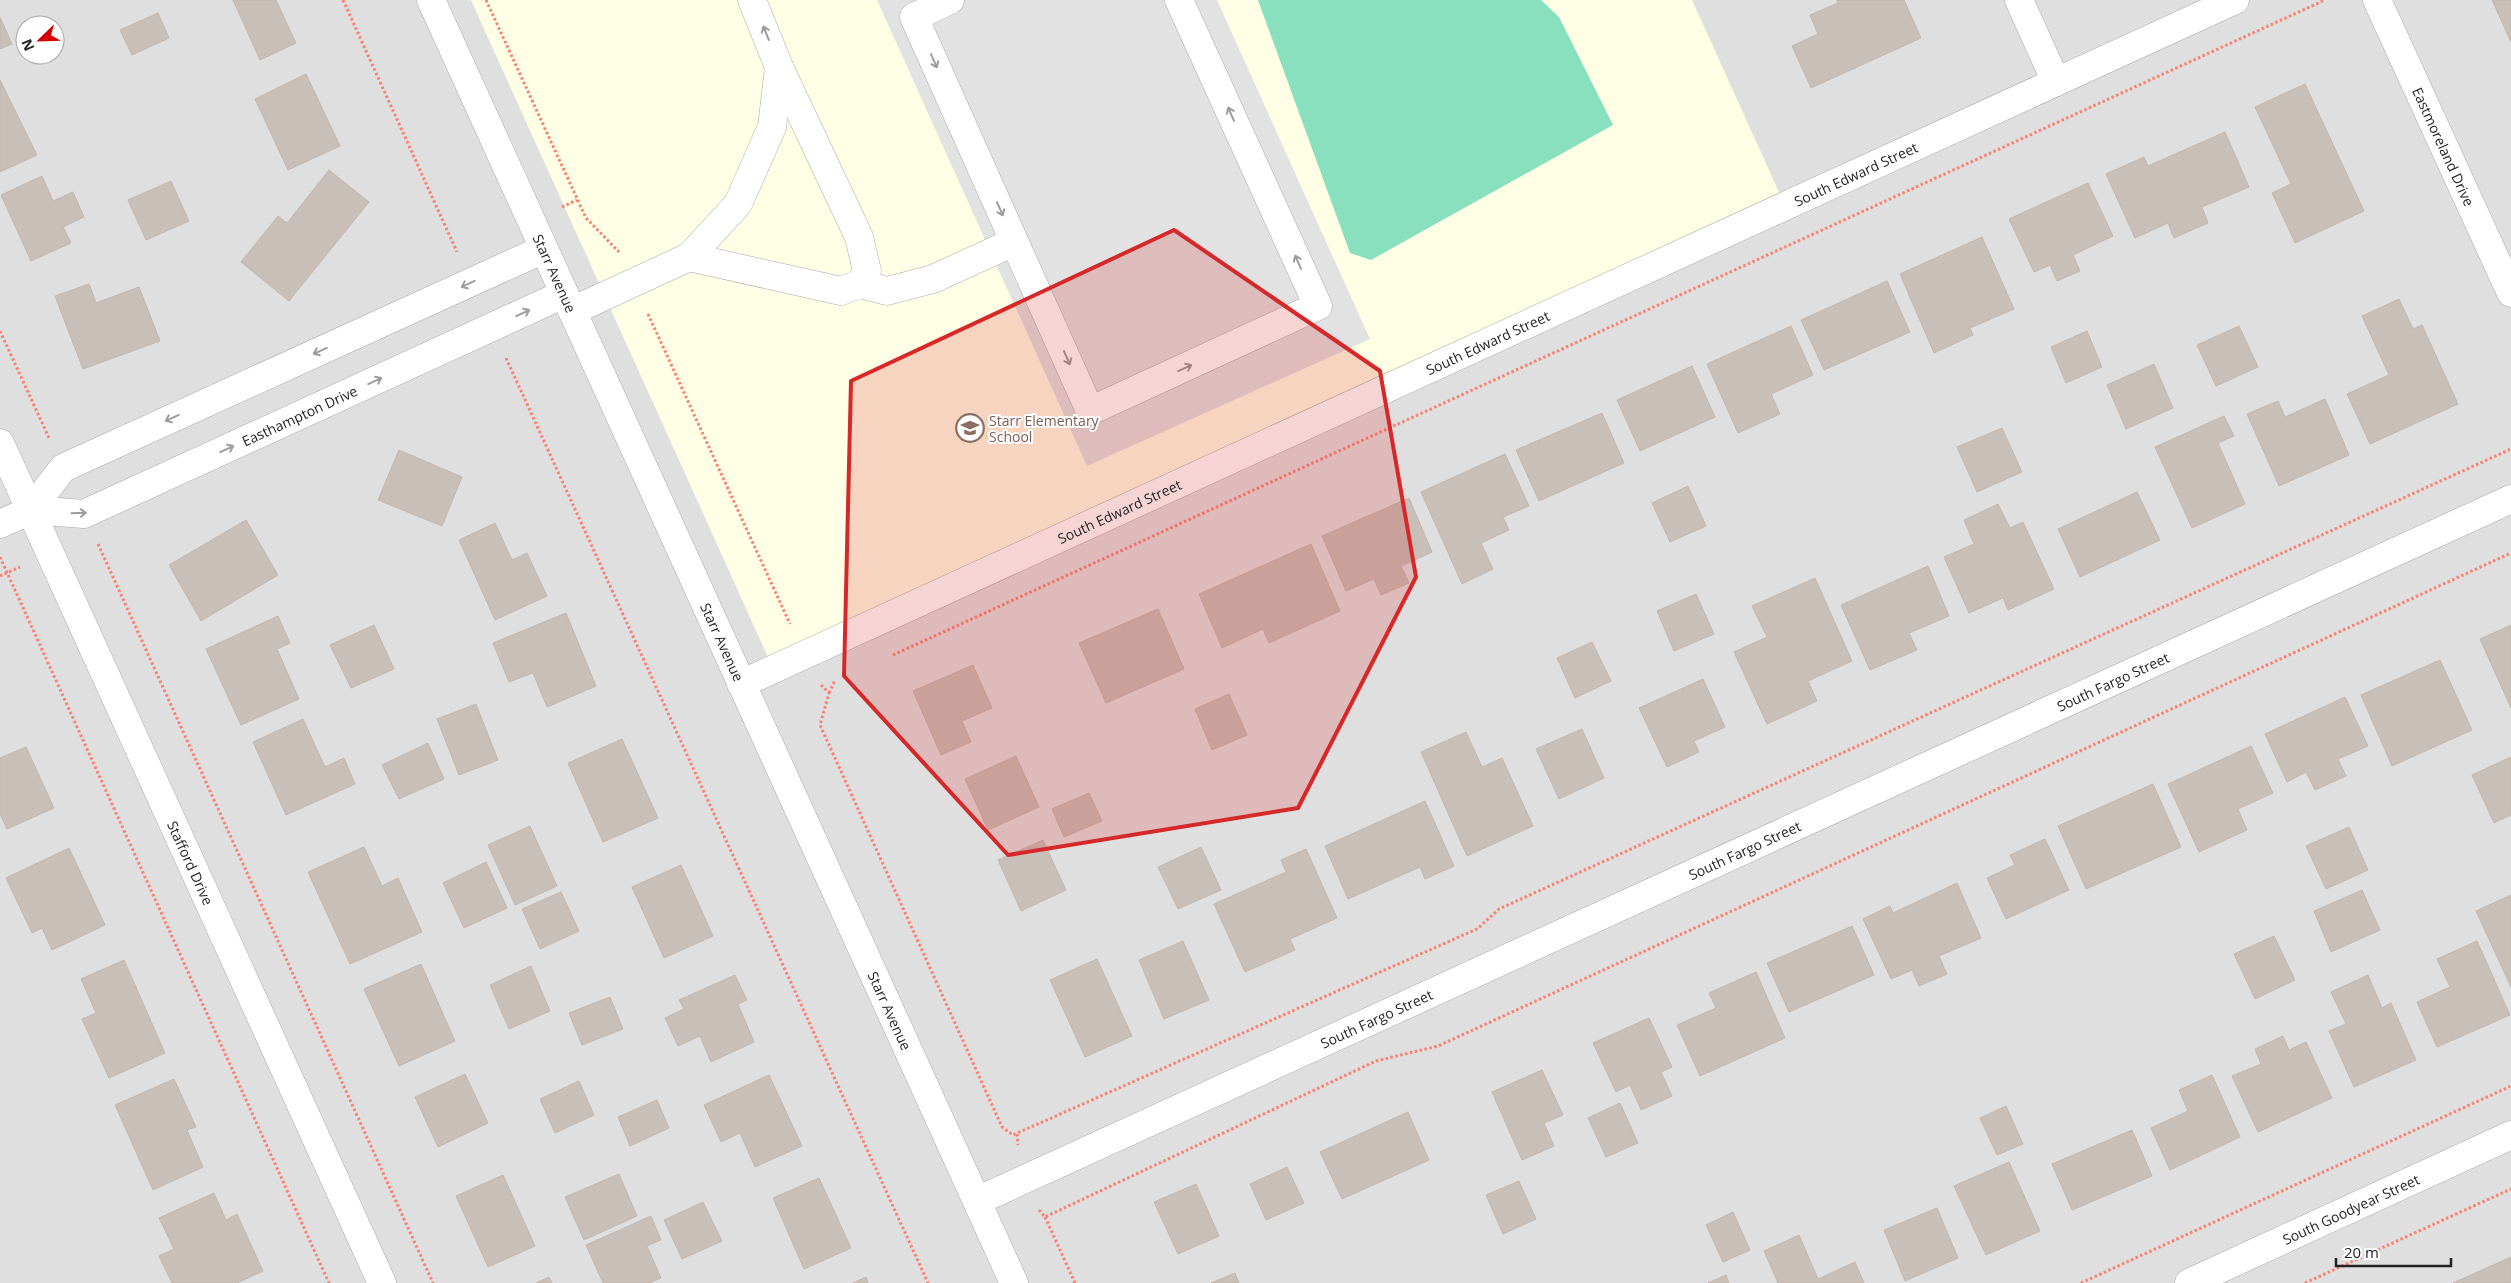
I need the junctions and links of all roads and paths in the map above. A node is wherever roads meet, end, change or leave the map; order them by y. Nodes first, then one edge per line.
1 (343, 0) edge
2 (431, 0) edge
3 (486, 0) edge
4 (752, 0) edge
5 (950, 0) edge
6 (1179, 0) edge
7 (2019, 0) edge
8 (2236, 0) edge
9 (2325, 0) edge
10 (2377, 0) edge
11 (779, 67) junction
12 (2056, 82) junction
13 (1014, 242) junction
14 (544, 249) junction
15 (689, 257) junction
16 (471, 282) junction
17 (634, 283) junction
18 (860, 284) junction
19 (2511, 293) edge
20 (568, 303) junction
21 (491, 328) junction
22 (0, 443) edge
23 (2511, 449) edge
24 (2511, 499) edge
25 (30, 510) junction
26 (0, 524) edge
27 (97, 542) dead end
28 (2511, 553) edge
29 (0, 557) edge
30 (804, 655) junction
31 (887, 658) dead end
32 (843, 677) dead end
33 (741, 684) junction
34 (829, 693) junction
35 (2511, 1086) edge
36 (1018, 1134) junction
37 (2511, 1135) edge
38 (1026, 1178) junction
39 (2511, 1189) edge
40 (977, 1201) junction
41 (1045, 1217) junction
42 (330, 1283) edge
43 (382, 1283) edge
44 (433, 1283) edge
45 (928, 1283) edge
46 (1014, 1283) edge
47 (1075, 1283) edge
48 (2081, 1283) edge
49 (2189, 1283) edge
50 (2305, 1283) edge

1 - 16 path
2 - 14 street, Starr Avenue
3 - 17 path
11 -> 4 street
5 -> 13 street
13 -> 6 street
7 - 12 street
8 - 12 street, South Edward Street
9 - 31 path
10 - 19 street, Eastmoreland Drive
11 - 15 street
11 - 18 street
12 - 30 street, South Edward Street
13 - 18 street
14 - 16 street, Easthampton Drive
14 - 20 street, Starr Avenue
15 - 17 street, Easthampton Drive
15 - 18 street
16 -> 25 street, Easthampton Drive
17 - 20 street, Easthampton Drive
17 - 30 path
21 -> 20 street, Easthampton Drive
20 - 33 street, Starr Avenue
25 -> 21 street, Easthampton Drive
21 - 45 path
22 - 25 street, Stafford Drive
23 - 36 path
24 - 38 street, South Fargo Street
25 - 26 street, Easthampton Drive
25 - 43 street, Stafford Drive
27 - 44 path
28 - 41 path
29 - 42 path
30 - 33 street, South Edward Street
30 - 34 path
32 - 34 path
33 - 40 street, Starr Avenue
34 - 36 path
35 - 48 path
36 - 38 path
37 - 49 street, South Goodyear Street
38 - 40 street, South Fargo Street
38 - 41 path
39 - 50 path
40 - 46 street, Starr Avenue
41 - 47 path

